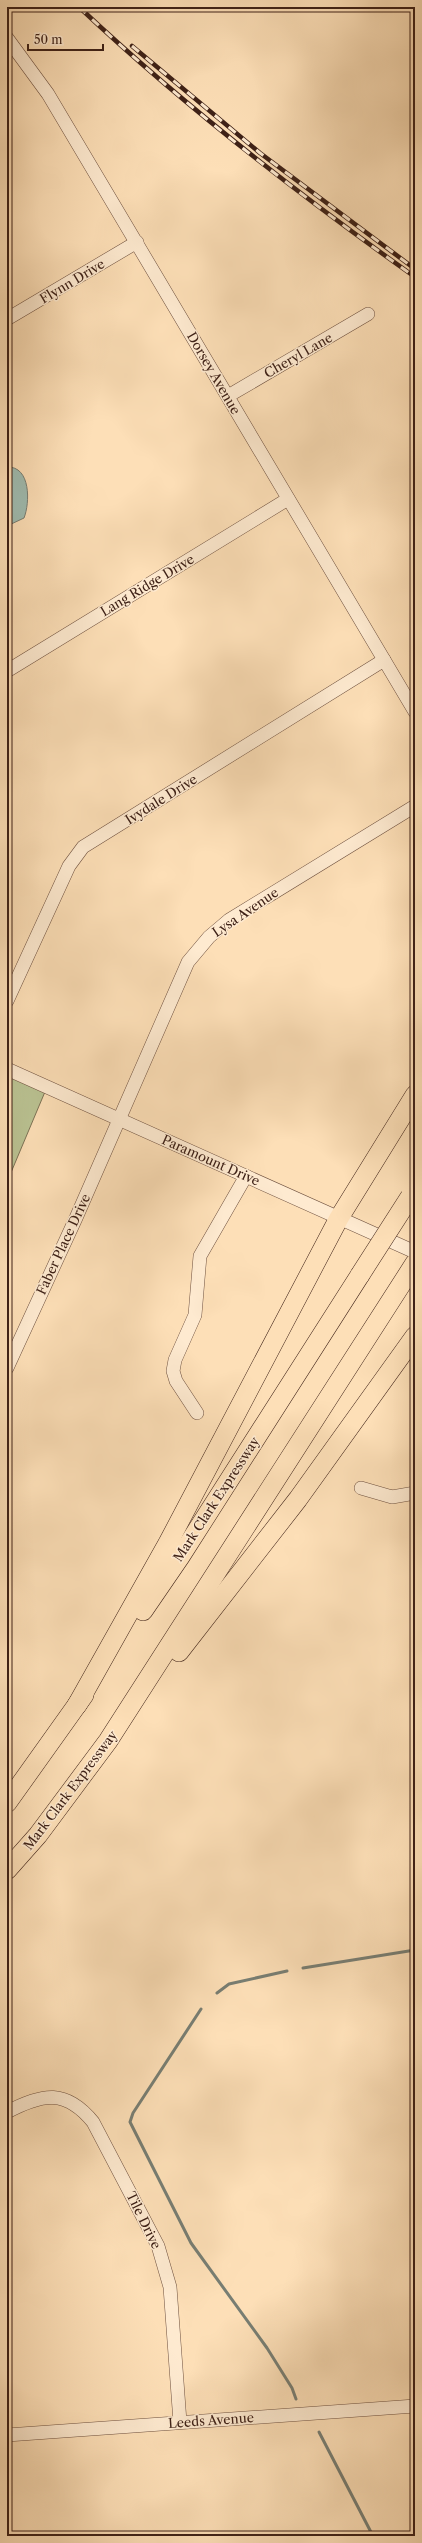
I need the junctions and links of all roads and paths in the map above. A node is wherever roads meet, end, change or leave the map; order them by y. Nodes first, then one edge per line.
1 (7, 38) edge
2 (137, 242) junction
3 (368, 314) dead end
4 (7, 319) edge
5 (228, 396) junction
6 (288, 499) junction
7 (384, 660) junction
8 (7, 671) edge
9 (415, 712) edge
10 (415, 806) edge
11 (7, 1001) edge
12 (7, 1069) edge
13 (415, 1095) edge
14 (118, 1119) junction
15 (246, 1176) junction
16 (412, 1193) edge
17 (339, 1218) junction
18 (415, 1252) edge
19 (415, 1263) edge
20 (415, 1336) edge
21 (7, 1368) edge
22 (197, 1413) dead end
23 (361, 1488) dead end
24 (415, 1493) edge
25 (77, 1705) junction
26 (108, 1741) junction
27 (7, 1803) edge
28 (7, 1870) edge
29 (7, 2112) edge
30 (415, 2406) edge
31 (180, 2422) junction
32 (8, 2434) edge

1 - 2 street, Dorsey Avenue
2 - 4 street, Flynn Drive
2 - 5 street, Dorsey Avenue
3 - 5 street, Cheryl Lane
5 - 6 street, Dorsey Avenue
6 - 7 street, Dorsey Avenue
6 - 8 street, Lang Ridge Drive
7 - 9 street, Dorsey Avenue
7 - 11 street, Ivydale Drive
10 - 14 street, Lysa Avenue
12 - 14 street, Paramount Drive
13 - 17 highway
14 - 15 street, Paramount Drive
14 - 21 street, Faber Place Drive
15 - 17 street, Paramount Drive
15 - 22 street
16 - 25 highway, Mark Clark Expressway, bridge
17 - 18 street, Paramount Drive
17 - 25 highway
19 - 26 highway, Mark Clark Expressway
20 - 26 highway
23 - 24 street
25 - 27 highway, Mark Clark Expressway
26 - 28 highway, Mark Clark Expressway
29 - 31 street, Tile Drive
30 - 31 street, Leeds Avenue
31 - 32 street, Leeds Avenue

